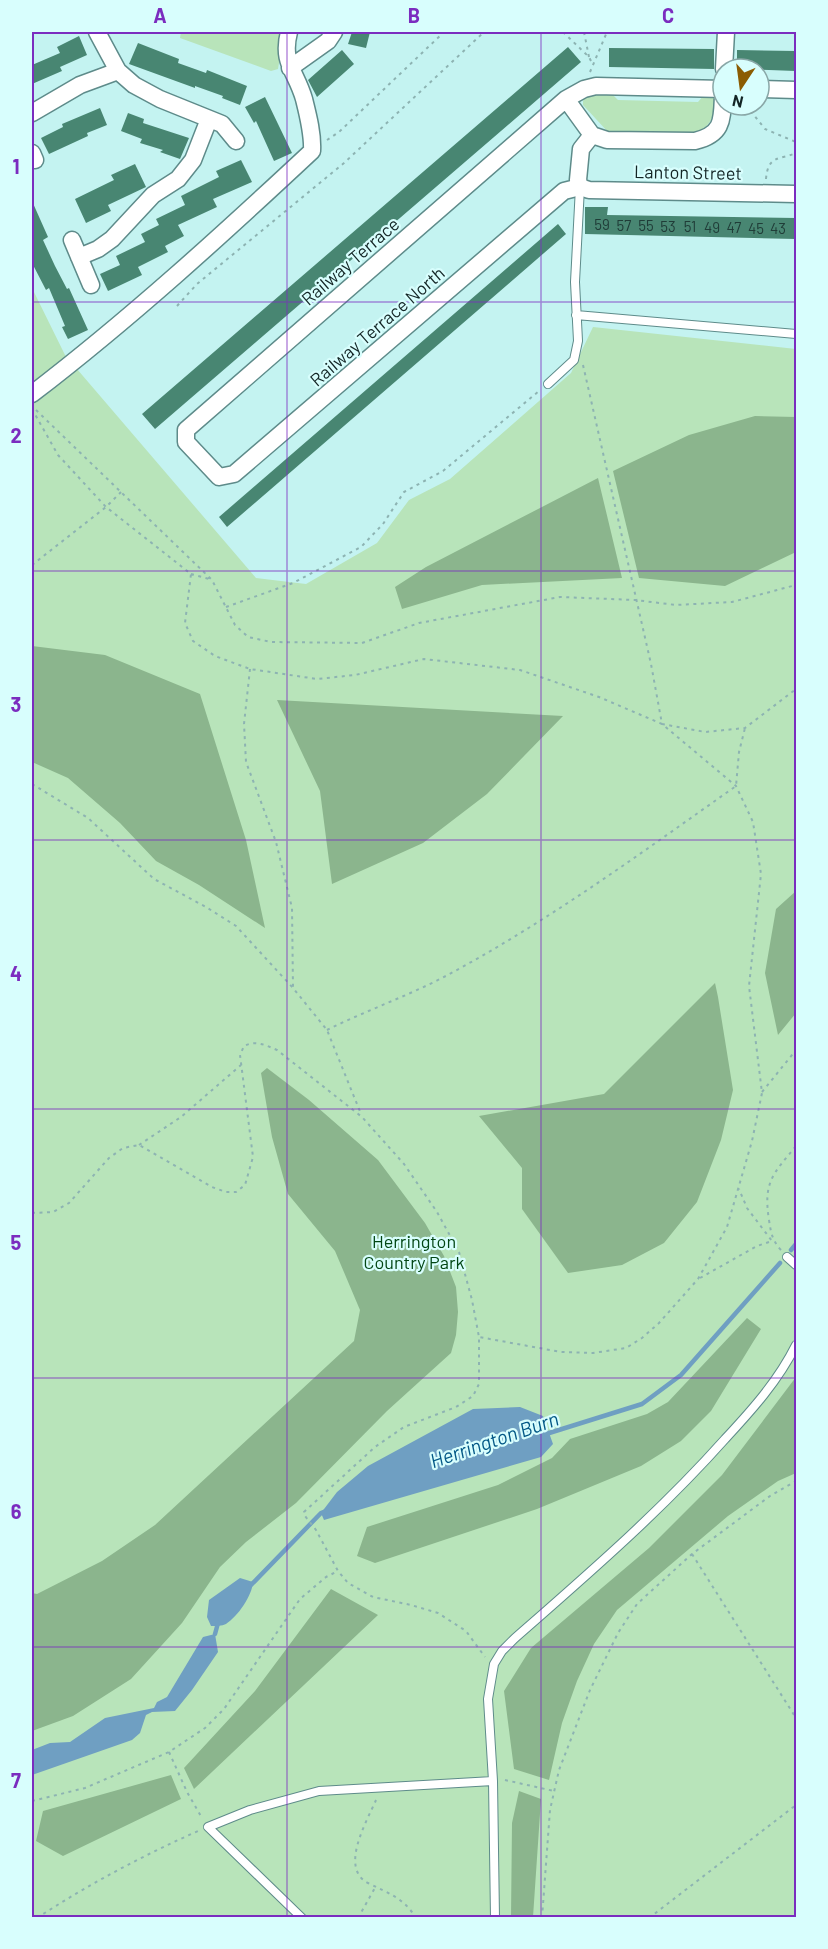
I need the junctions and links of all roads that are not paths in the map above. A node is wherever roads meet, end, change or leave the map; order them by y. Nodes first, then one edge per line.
1 (97, 32) edge
2 (289, 32) edge
3 (334, 32) edge
4 (726, 32) edge
5 (725, 57) edge
6 (290, 68) junction
7 (118, 71) junction
8 (711, 88) edge
9 (771, 89) edge
10 (796, 90) edge
11 (566, 99) junction
12 (32, 113) edge
13 (722, 117) edge
14 (208, 119) junction
15 (592, 135) junction
16 (236, 141) dead end
17 (580, 187) junction
18 (796, 194) edge
19 (72, 240) dead end
20 (80, 257) junction
21 (91, 285) dead end
22 (576, 315) junction
23 (796, 334) edge
24 (548, 384) road end
25 (32, 394) edge
26 (202, 458) joint
27 (787, 1257) road end
28 (796, 1265) edge
29 (796, 1345) edge
30 (493, 1781) junction
31 (302, 1917) edge
32 (495, 1917) edge

1 - 7 street
2 - 6 street
3 - 6 street
4 - 5 street
6 - 25 street
7 - 12 street
7 - 14 street
8 - 11 street, Railway Terrace
9 - 10 street
11 - 15 street
11 - 26 street, Railway Terrace
13 - 15 street
14 - 16 street
14 - 20 street
15 - 17 street
17 - 18 street, Lanton Street
17 - 22 lane
17 - 26 street, Railway Terrace North
19 - 20 street
20 - 21 street
22 - 23 lane
22 - 24 lane
27 - 28 lane
29 - 30 lane
30 - 31 lane
30 - 32 lane

